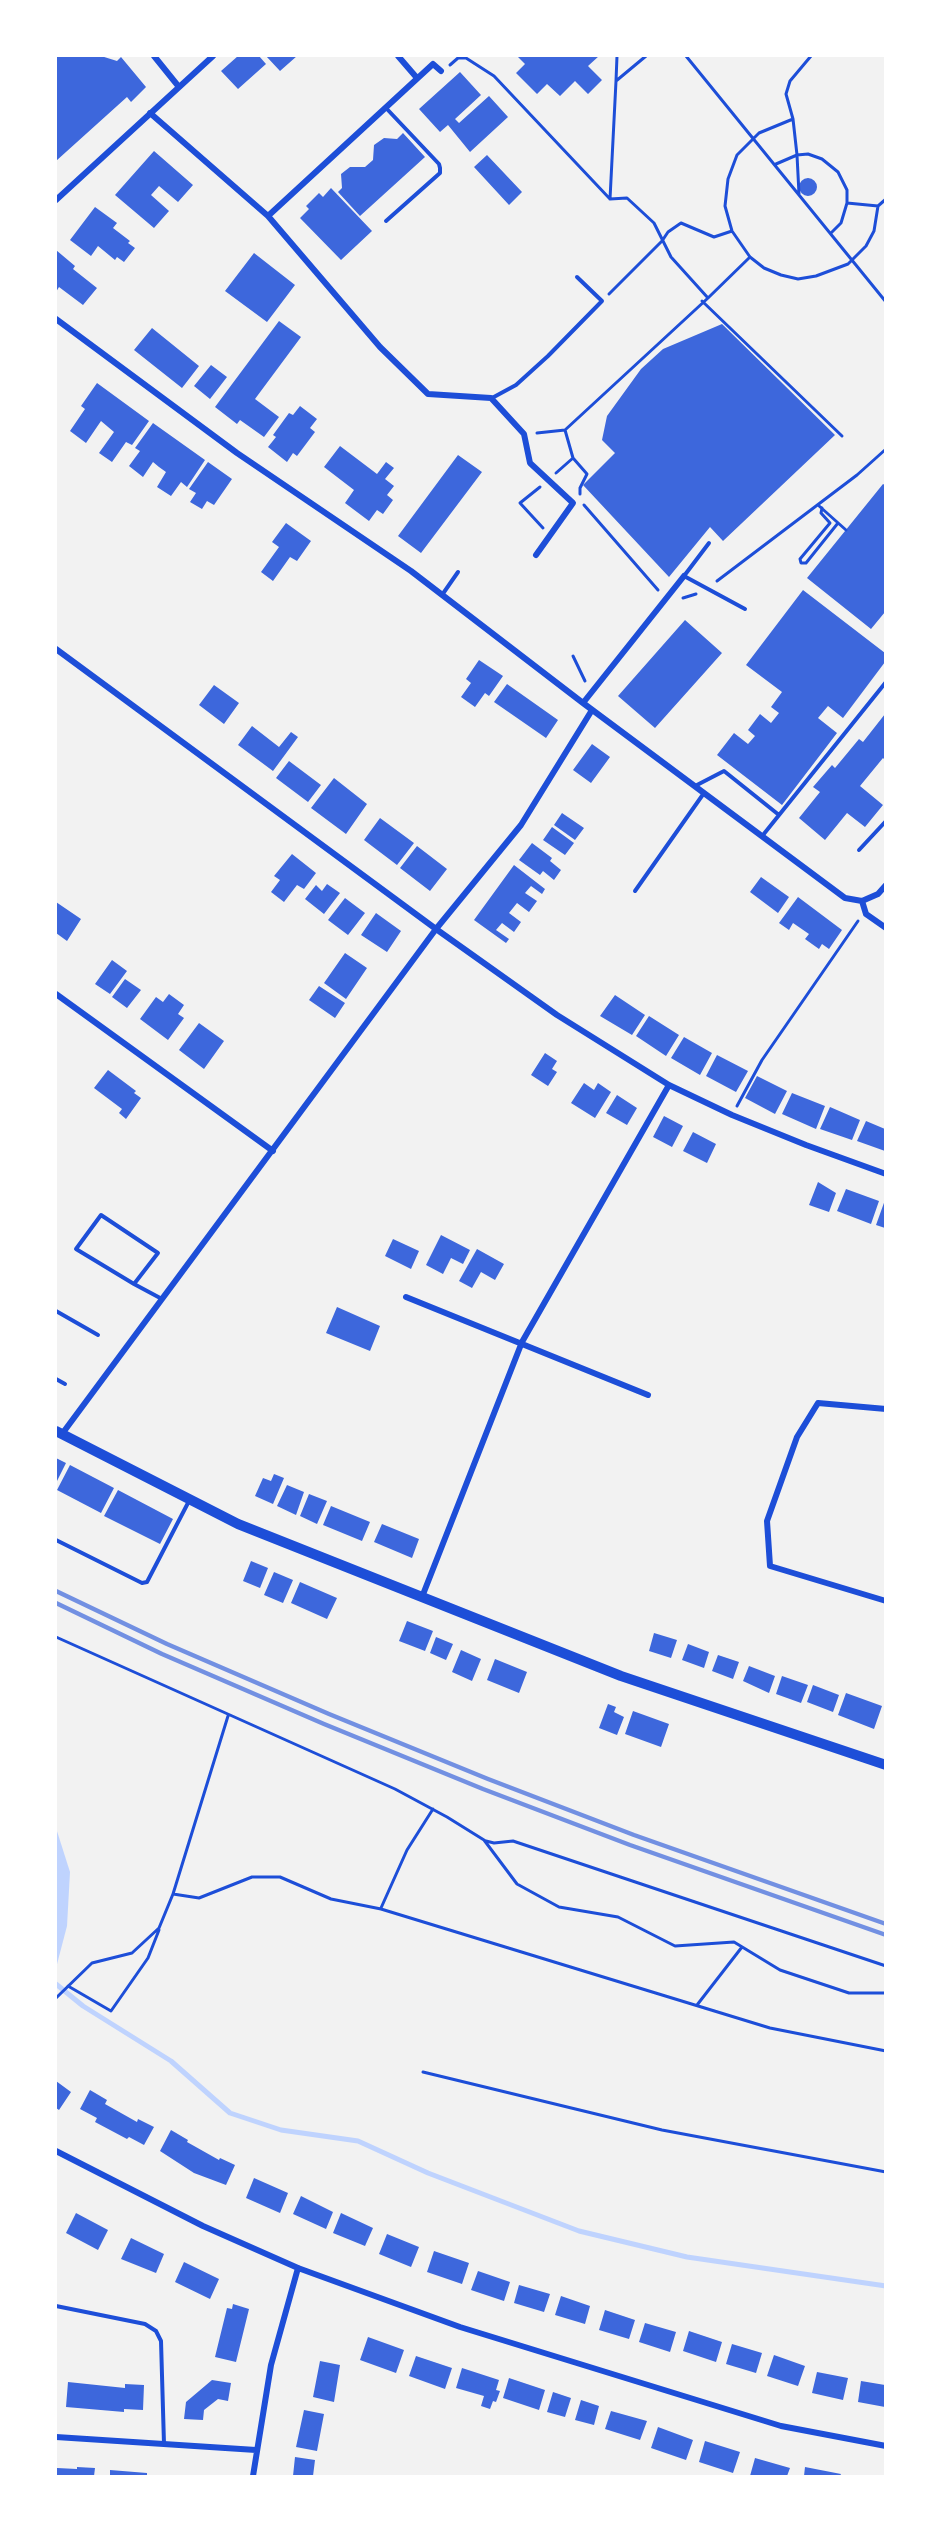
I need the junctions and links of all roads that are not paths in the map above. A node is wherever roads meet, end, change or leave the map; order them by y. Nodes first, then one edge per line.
1 (154, 56) edge
2 (213, 56) edge
3 (398, 56) edge
4 (441, 71) road end
5 (417, 78) junction
6 (179, 87) junction
7 (386, 107) junction
8 (150, 113) junction
9 (56, 200) edge
10 (268, 216) junction
11 (386, 220) dead end
12 (577, 277) dead end
13 (56, 319) edge
14 (491, 398) junction
15 (708, 543) dead end
16 (536, 555) dead end
17 (458, 572) dead end
18 (684, 576) junction
19 (442, 595) junction
20 (746, 609) dead end
21 (56, 649) edge
22 (885, 682) edge
23 (583, 703) junction
24 (592, 710) junction
25 (695, 786) junction
26 (705, 792) junction
27 (779, 815) junction
28 (885, 821) edge
29 (763, 835) junction
30 (859, 849) dead end
31 (885, 885) edge
32 (635, 891) dead end
33 (862, 901) junction
34 (885, 928) edge
35 (436, 929) junction
36 (56, 994) edge
37 (669, 1085) junction
38 (273, 1151) junction
39 (885, 1173) edge
40 (134, 1284) junction
41 (406, 1297) dead end
42 (162, 1300) junction
43 (56, 1311) edge
44 (98, 1335) dead end
45 (522, 1342) junction
46 (56, 1379) edge
47 (65, 1384) dead end
48 (648, 1395) dead end
49 (885, 1409) edge
50 (59, 1432) edge
51 (190, 1500) junction
52 (56, 1540) edge
53 (422, 1597) junction
54 (885, 1601) edge
55 (885, 1766) edge
56 (56, 2151) edge
57 (298, 2268) junction
58 (56, 2306) edge
59 (56, 2437) edge
60 (164, 2444) junction
61 (885, 2446) edge
62 (256, 2450) junction
63 (253, 2476) edge

1 - 6 street
2 - 6 street
3 - 5 street
4 - 5 street
5 - 7 street
6 - 8 street
7 - 10 street
7 - 11 lane
8 - 9 street
8 - 10 street
10 - 14 street
12 - 14 lane
13 - 19 street
14 - 16 street
15 - 18 lane
17 - 19 lane
18 - 20 lane
18 - 23 street
19 - 23 street
21 - 35 street
22 - 27 lane
23 - 24 street
24 - 25 street
24 - 35 street
25 - 26 street
25 - 27 lane
26 - 29 street
26 - 32 lane
27 - 29 lane
28 - 30 lane
29 - 33 street
31 - 33 street
33 - 34 street
35 - 37 street
35 - 38 street
36 - 38 street
37 - 39 street
37 - 45 street
38 - 42 street
40 - 40 lane
40 - 42 lane
41 - 45 street
42 - 50 street
43 - 44 lane
45 - 48 street
45 - 53 street
46 - 47 lane
49 - 54 street
50 - 51 main road
51 - 52 lane
51 - 53 main road
53 - 55 main road
56 - 57 street
57 - 61 street
57 - 62 street
58 - 60 lane
59 - 60 street
60 - 62 street
62 - 63 street

